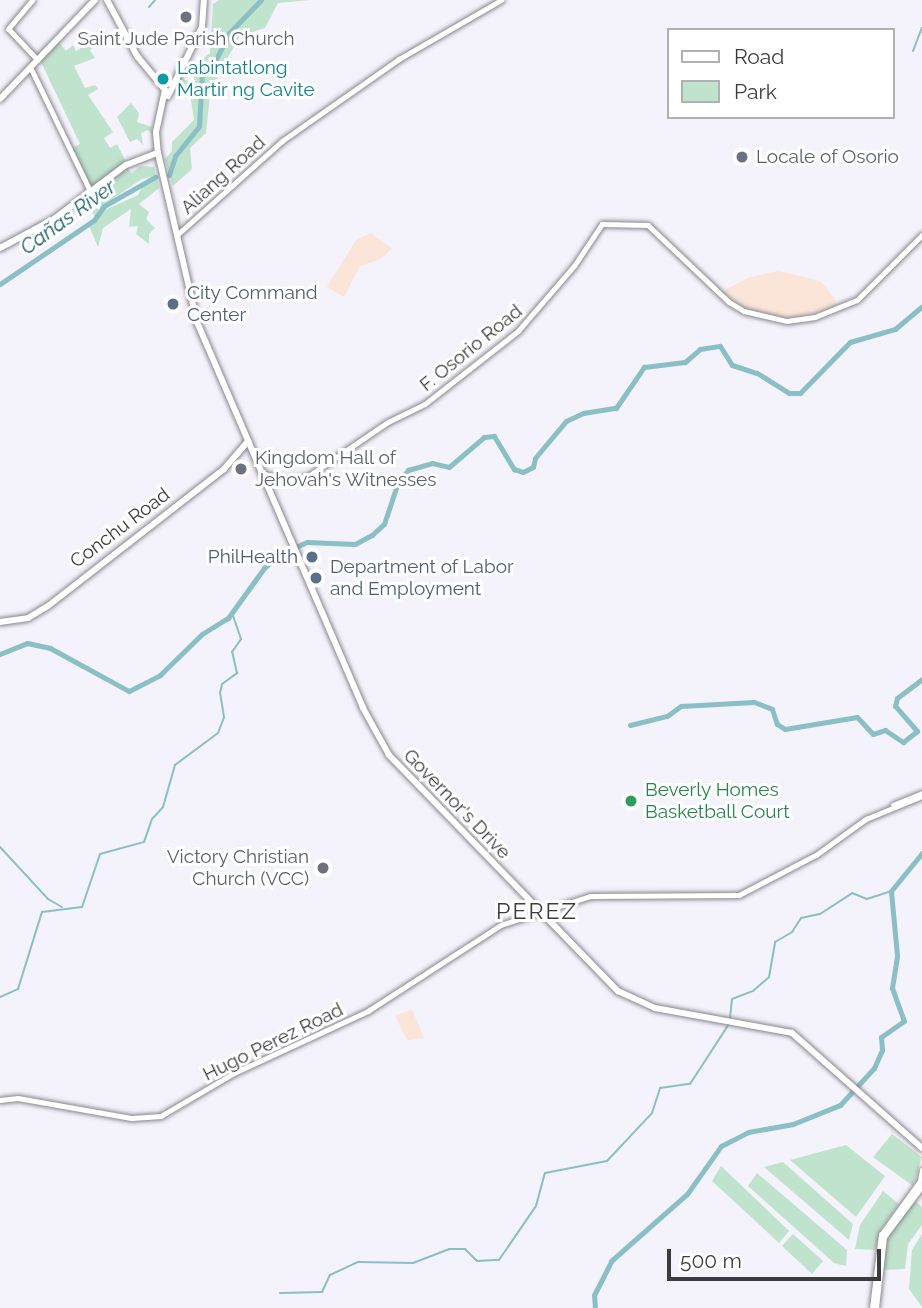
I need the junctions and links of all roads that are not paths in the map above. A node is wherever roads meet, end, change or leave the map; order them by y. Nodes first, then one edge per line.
1 (33, 0) edge
2 (107, 0) edge
3 (501, 0) edge
4 (96, 1) edge
5 (203, 1) edge
6 (38, 60) junction
7 (31, 68) junction
8 (172, 83) junction
9 (162, 85) junction
10 (0, 99) edge
11 (157, 134) junction
12 (158, 153) junction
13 (92, 192) junction
14 (922, 235) edge
15 (176, 236) junction
16 (0, 248) edge
17 (248, 441) junction
18 (262, 472) junction
19 (283, 480) junction
20 (269, 488) junction
21 (0, 622) edge
22 (922, 794) edge
23 (539, 912) junction
24 (0, 1100) edge
25 (922, 1148) edge
26 (922, 1170) edge
27 (921, 1183) edge
28 (874, 1308) edge

1 - 6 street
2 - 9 main road
3 - 15 street, Aliang Road
4 - 6 main road
5 - 8 main road, Governor's Drive
6 - 7 main road
7 - 10 main road
7 - 13 street
8 - 9 main road
8 - 11 main road, Governor's Drive
9 - 11 main road, Governor's Drive
11 - 12 main road, Governor's Drive
12 - 13 main road
12 - 15 main road, Governor's Drive
13 - 16 main road
14 - 19 street, F. Osorio Road
15 - 17 main road, Governor's Drive
17 - 18 main road, Governor's Drive
17 - 21 main road, Conchu Road
18 - 19 street
18 - 20 main road, Governor's Drive
19 - 20 street, F. Osorio Road
20 - 23 main road, Governor's Drive
22 - 23 street, Hugo Perez Road
23 - 24 street, Hugo Perez Road
23 - 25 main road, Governor's Drive
26 - 27 street
27 - 28 street

